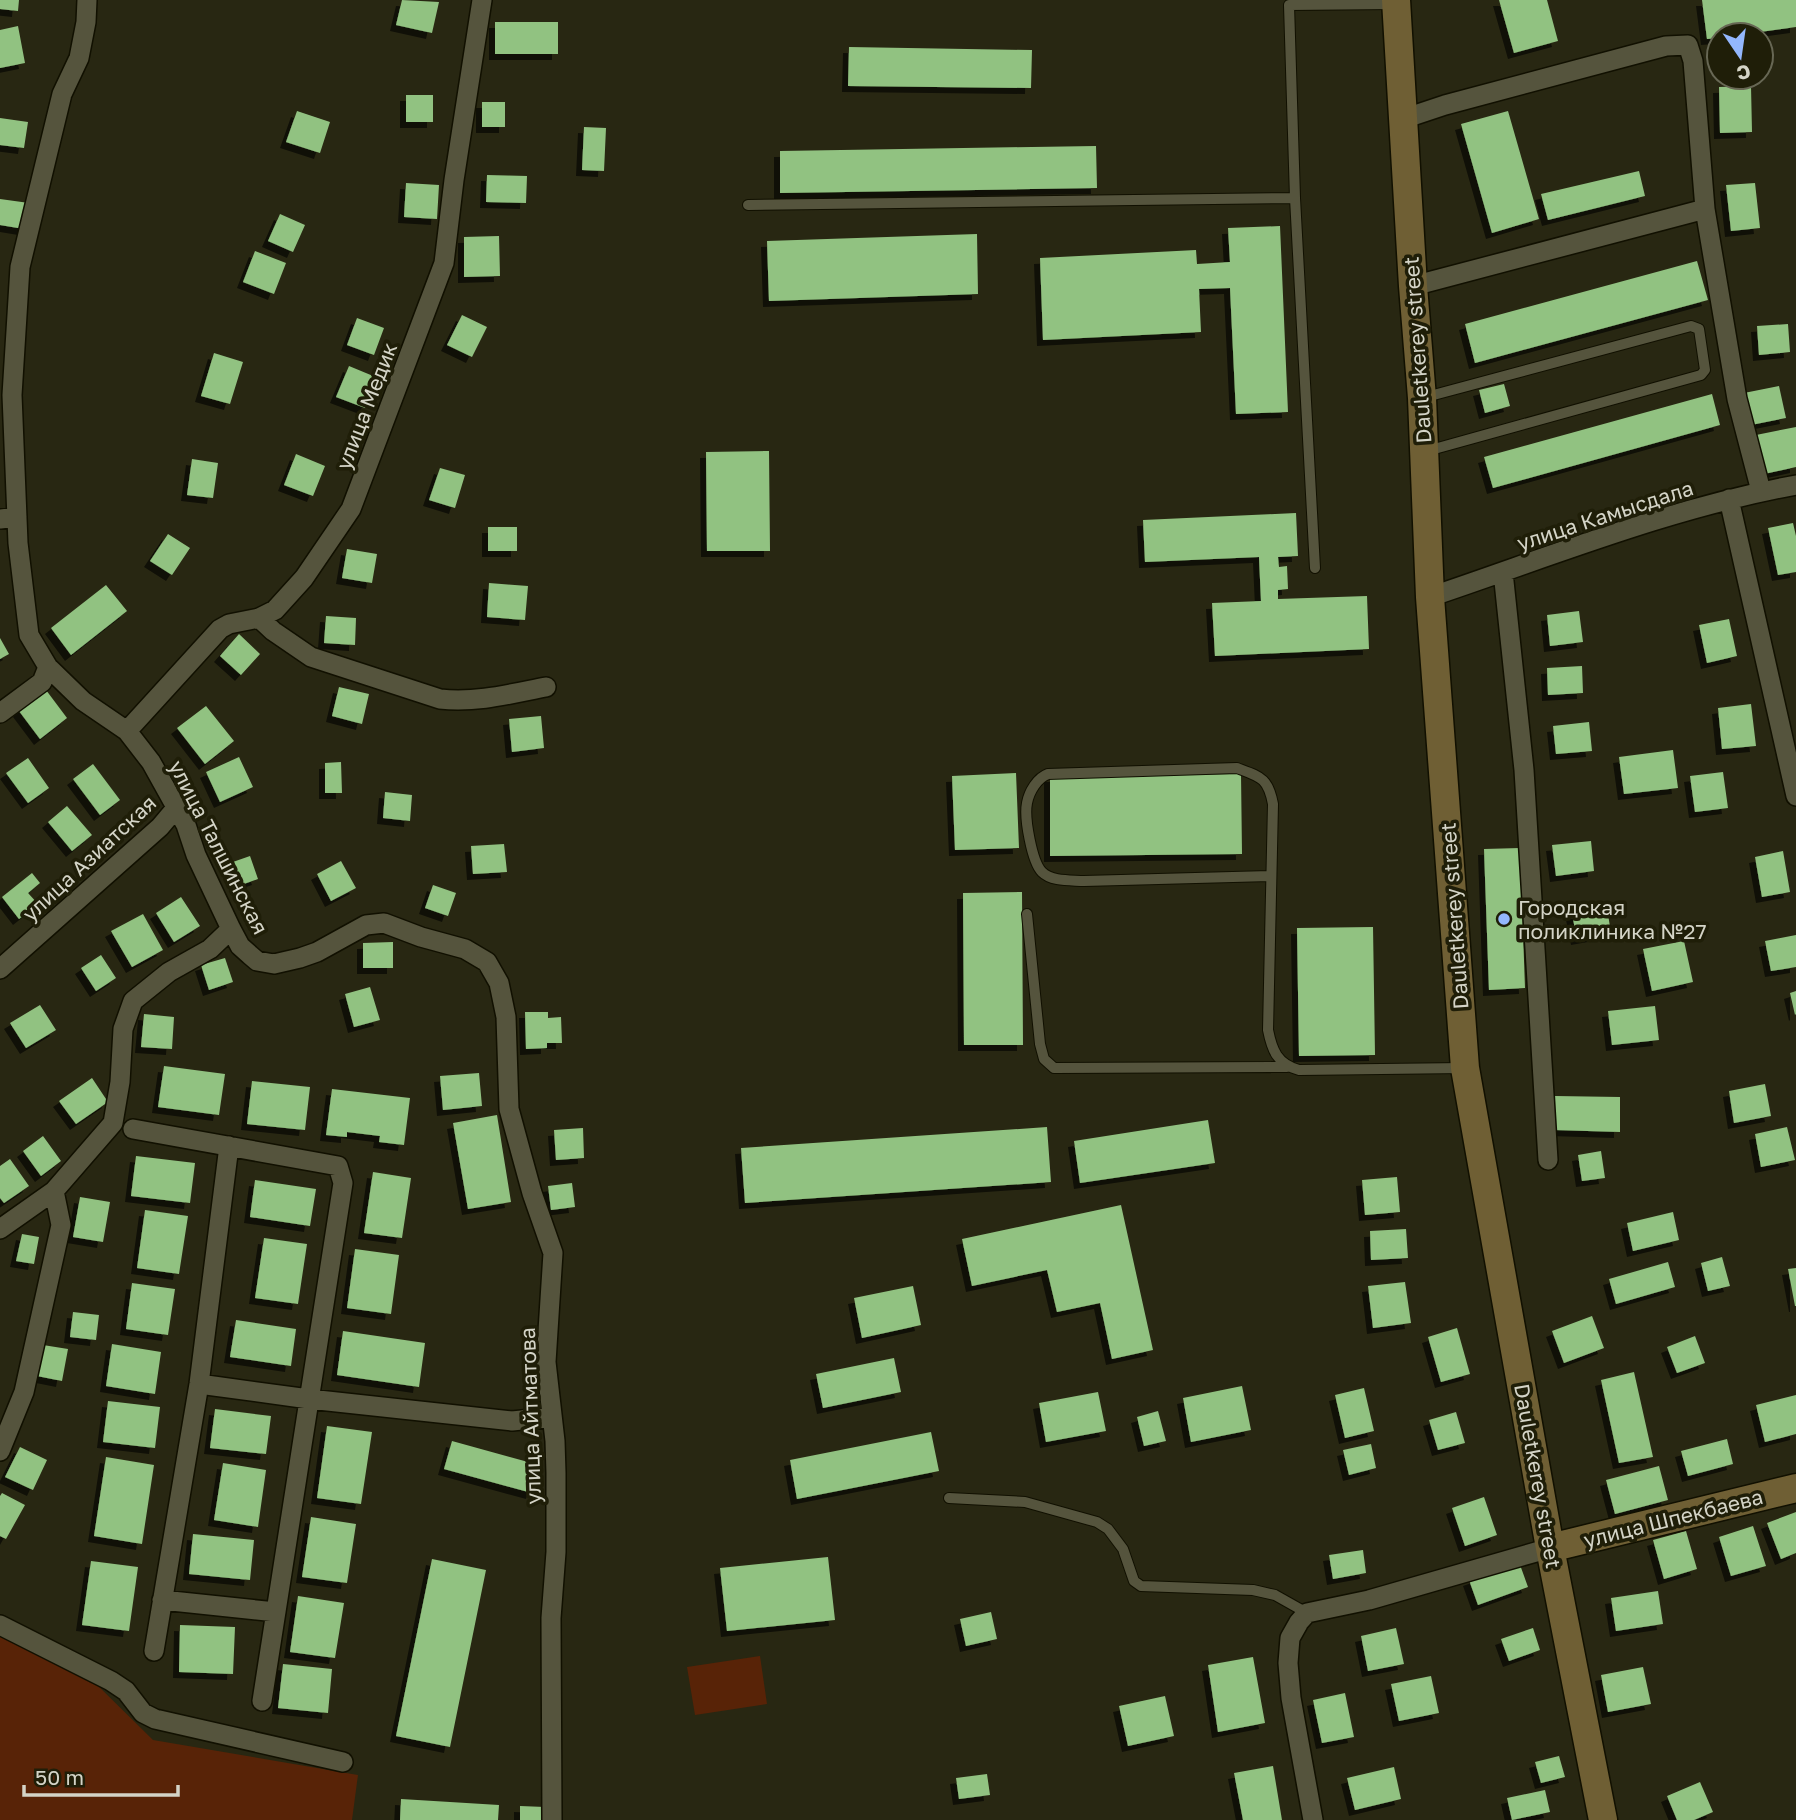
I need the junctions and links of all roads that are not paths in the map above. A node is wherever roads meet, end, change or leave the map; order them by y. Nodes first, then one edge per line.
1 (87, 0) edge
2 (482, 0) edge
3 (1397, 2) edge
4 (1403, 118) junction
5 (1295, 198) junction
6 (748, 205) dead end
7 (1705, 209) junction
8 (1413, 286) junction
9 (1422, 398) junction
10 (1424, 452) junction
11 (1796, 485) edge
12 (1760, 491) junction
13 (1729, 499) junction
14 (9, 518) edge
15 (1315, 568) dead end
16 (1503, 572) junction
17 (1430, 597) junction
18 (259, 618) junction
19 (48, 667) junction
20 (546, 687) dead end
21 (0, 713) edge
22 (127, 731) junction
23 (1796, 796) edge
24 (176, 808) junction
25 (1270, 876) junction
26 (1027, 914) dead end
27 (230, 929) junction
28 (0, 969) edge
29 (506, 1017) joint
30 (1288, 1067) junction
31 (1465, 1068) junction
32 (133, 1129) dead end
33 (229, 1146) junction
34 (1548, 1160) dead end
35 (54, 1191) junction
36 (0, 1228) edge
37 (199, 1384) junction
38 (309, 1399) junction
39 (552, 1417) junction
40 (0, 1451) edge
41 (1796, 1488) edge
42 (949, 1497) dead end
43 (1550, 1548) junction
44 (162, 1600) junction
45 (276, 1612) junction
46 (1307, 1613) junction
47 (0, 1625) edge
48 (153, 1651) dead end
49 (261, 1701) dead end
50 (343, 1762) dead end
51 (552, 1820) edge
52 (1313, 1820) edge
53 (1603, 1820) edge

1 - 14 street, улица Талшинская
2 - 18 street, улица Медик
3 - 4 main road, Dauletkerey street
3 - 5 lane
4 - 7 street
4 - 8 main road, Dauletkerey street
5 - 6 lane
5 - 15 lane
7 - 8 street
7 - 12 street
8 - 9 main road, Dauletkerey street
9 - 10 main road, Dauletkerey street
9 - 10 lane
10 - 17 main road, Dauletkerey street
11 - 12 street, улица Камысдала
12 - 13 street, улица Камысдала
13 - 16 street, улица Камысдала
13 - 23 street
14 - 19 street, улица Талшинская
16 - 17 street, улица Камысдала
16 - 34 street
17 - 31 main road, Dauletkerey street
18 - 20 street
18 - 22 street, улица Медик
19 - 21 street
19 - 22 street, улица Талшинская
22 - 24 street, улица Талшинская
24 - 27 street, улица Талшинская
24 - 28 street, улица Азиатская
25 - 25 lane
25 - 30 lane
26 - 30 lane
27 - 29 street, улица Талшинская
27 - 35 street
29 - 39 street, улица Айтматова
30 - 31 lane
31 - 43 main road, Dauletkerey street
32 - 33 street
33 - 37 street
33 - 38 street
35 - 36 street
35 - 40 street
37 - 38 street
37 - 44 street
38 - 39 street
38 - 45 street
39 - 51 street, улица Айтматова
41 - 43 main road, улица Шпекбаева
42 - 46 lane
43 - 46 street, улица Шпекбаева
43 - 53 main road, Dauletkerey street
44 - 45 street
44 - 48 street
45 - 49 street
46 - 52 street
47 - 50 street

